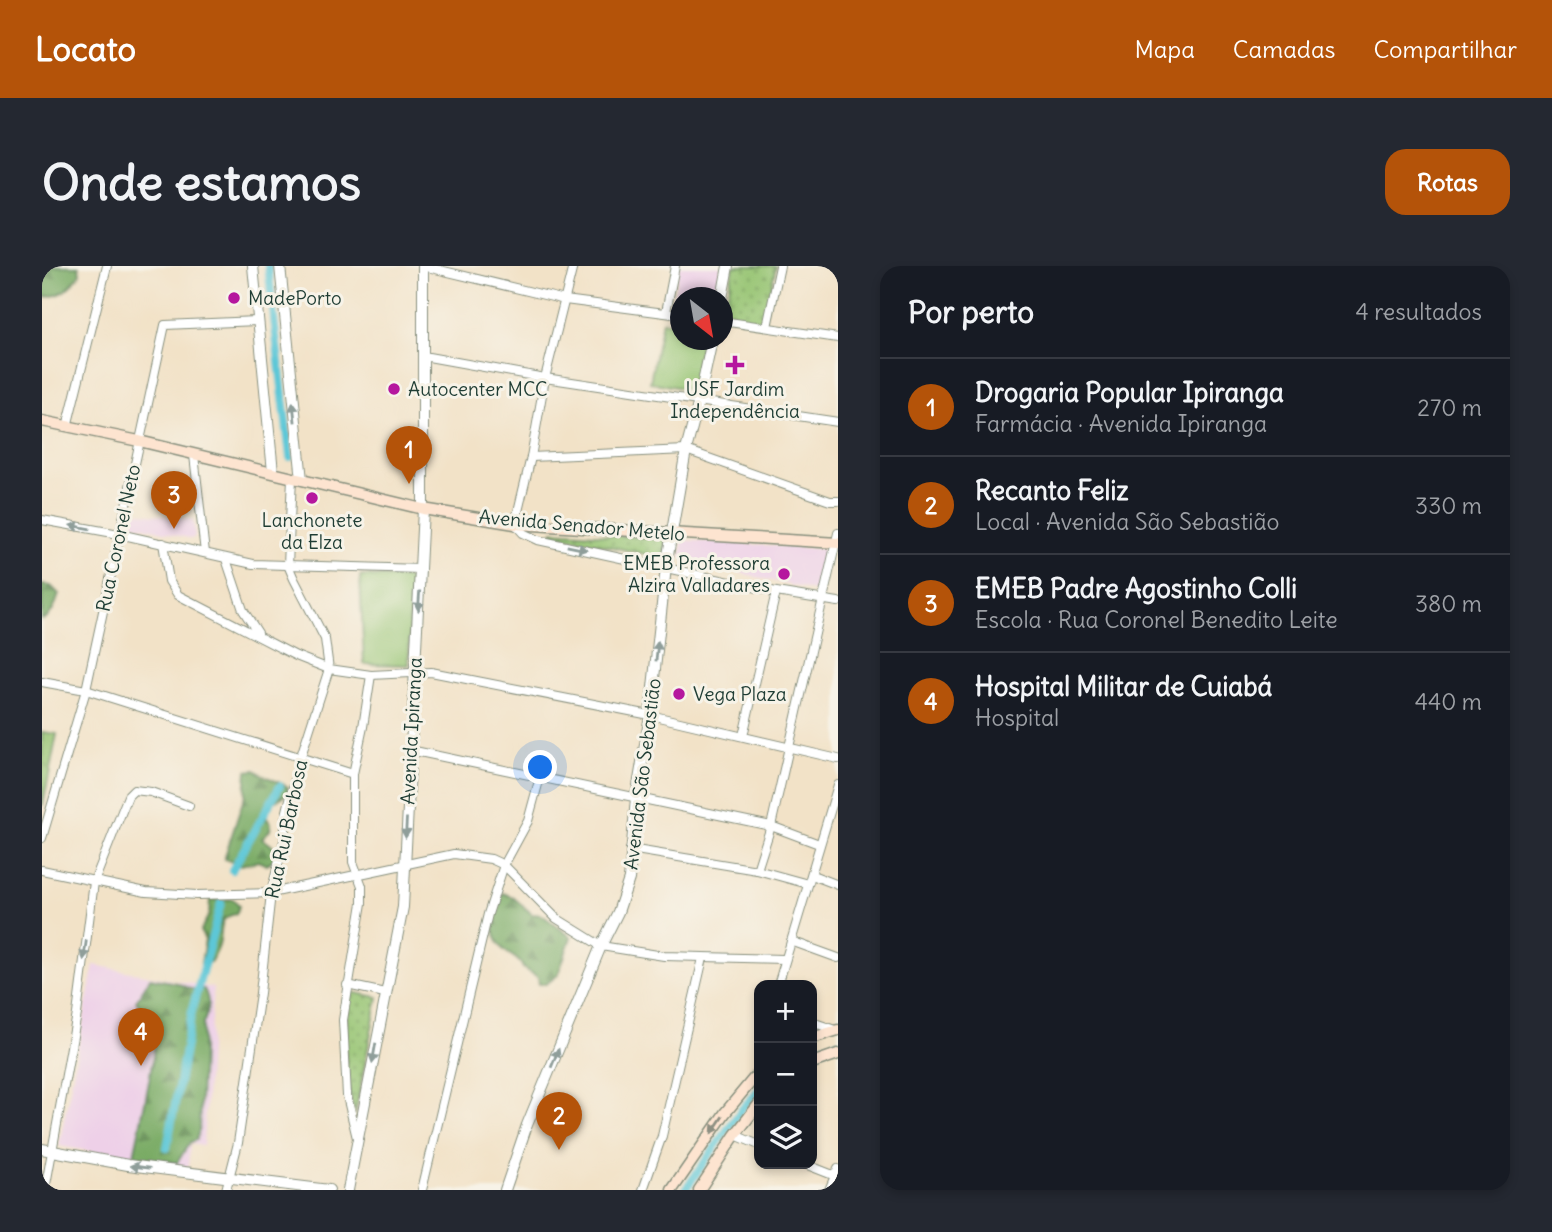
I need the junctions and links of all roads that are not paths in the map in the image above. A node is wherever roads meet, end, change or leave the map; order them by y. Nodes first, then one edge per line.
1 (107, 266) edge
2 (253, 266) edge
3 (280, 266) edge
4 (423, 266) edge
5 (573, 266) edge
6 (675, 266) edge
7 (729, 266) edge
8 (780, 266) edge
9 (724, 287) edge
10 (565, 300) junction
11 (666, 312) junction
12 (670, 313) edge
13 (257, 321) junction
14 (733, 322) edge
15 (767, 327) junction
16 (838, 338) edge
17 (710, 350) edge
18 (423, 356) junction
19 (545, 377) junction
20 (699, 401) junction
21 (42, 421) edge
22 (838, 422) edge
23 (66, 427) junction
24 (139, 441) junction
25 (686, 450) junction
26 (194, 454) junction
27 (531, 457) junction
28 (273, 472) junction
29 (297, 479) junction
30 (838, 501) edge
31 (423, 509) junction
32 (42, 520) edge
33 (515, 524) junction
34 (119, 534) junction
35 (673, 534) junction
36 (837, 540) edge
37 (163, 543) junction
38 (205, 553) junction
39 (226, 559) junction
40 (288, 565) junction
41 (666, 567) junction
42 (421, 569) junction
43 (776, 592) junction
44 (825, 599) junction
45 (838, 602) edge
46 (263, 638) junction
47 (329, 669) junction
48 (414, 673) junction
49 (370, 675) junction
50 (42, 682) edge
51 (86, 690) junction
52 (650, 715) junction
53 (743, 736) junction
54 (790, 748) junction
55 (410, 750) junction
56 (301, 756) junction
57 (838, 760) edge
58 (353, 774) junction
59 (540, 777) junction
60 (838, 785) edge
61 (636, 798) junction
62 (189, 806) dead end
63 (835, 807) edge
64 (771, 826) junction
65 (42, 838) edge
66 (819, 844) junction
67 (630, 849) junction
68 (404, 864) junction
69 (504, 865) junction
70 (42, 870) edge
71 (757, 870) junction
72 (357, 875) junction
73 (812, 875) junction
74 (94, 882) junction
75 (808, 884) junction
76 (838, 885) edge
77 (271, 893) junction
78 (791, 941) junction
79 (601, 946) junction
80 (703, 958) junction
81 (838, 958) edge
82 (784, 959) junction
83 (779, 980) edge
84 (347, 985) junction
85 (385, 993) junction
86 (817, 1024) edge
87 (837, 1030) edge
88 (817, 1036) edge
89 (838, 1054) edge
90 (817, 1061) edge
91 (754, 1077) edge
92 (757, 1106) edge
93 (735, 1135) junction
94 (358, 1139) junction
95 (754, 1143) edge
96 (47, 1150) edge
97 (817, 1168) edge
98 (837, 1174) edge
99 (229, 1178) junction
100 (45, 1190) edge
101 (226, 1190) edge
102 (329, 1190) edge
103 (348, 1190) edge
104 (422, 1190) edge
105 (505, 1190) edge
106 (643, 1190) edge
107 (672, 1190) edge
108 (699, 1190) edge
109 (830, 1190) edge

1 - 23 street
2 - 13 street
29 -> 3 street
4 - 10 street
4 - 18 street, Avenida Ipiranga
5 - 10 street
6 - 11 street
7 - 9 street
8 - 15 street
10 - 11 street
10 - 19 street
11 - 12 street
13 - 24 street, Rua Coronel Neto
13 - 28 street
14 - 15 street
15 - 16 street
17 - 20 street, Avenida São Sebastião
18 - 19 street
18 - 31 street, Avenida Ipiranga
19 - 20 street
19 - 27 street
20 - 22 street
20 - 25 street, Avenida São Sebastião
21 - 23 main road, Avenida Senador Metelo
23 - 24 main road, Avenida Senador Metelo
24 - 26 main road, Avenida Senador Metelo
24 - 34 street, Rua Coronel Neto
25 - 27 street
25 - 30 street
25 - 35 street, Avenida São Sebastião
26 - 28 main road, Avenida Senador Metelo
26 - 38 street
27 - 33 street
28 - 29 main road, Avenida Senador Metelo
29 - 31 main road, Avenida Senador Metelo
29 - 40 street, Rua Rui Barbosa
31 - 33 main road, Avenida Senador Metelo
31 - 42 street, Avenida Ipiranga
34 -> 32 street
33 - 35 main road, Avenida Senador Metelo
33 -> 41 street
34 - 37 street
34 - 51 street, Rua Coronel Neto
35 - 36 main road, Avenida Senador Metelo
35 - 41 street, Avenida São Sebastião
36 - 44 street
37 - 38 street
37 - 46 street
38 - 39 street
39 - 40 street
39 - 46 street
40 - 42 street
40 - 47 street, Rua Rui Barbosa
41 - 43 street
52 -> 41 street, Avenida São Sebastião
42 -> 48 street, Avenida Ipiranga
43 - 44 street
43 - 53 street
44 - 45 street
44 - 54 street
46 - 47 street
47 - 49 street
47 - 56 street, Rua Rui Barbosa
48 - 49 street
48 - 52 street
48 - 55 street, Avenida Ipiranga
49 - 58 street
50 - 51 street
51 - 56 street
51 - 65 street, Rua Coronel Neto
52 - 53 street
52 - 61 street, Avenida São Sebastião
53 - 54 street
54 - 57 street
54 - 64 street
55 - 59 street
55 -> 68 street, Avenida Ipiranga
56 - 58 street
56 - 77 street, Rua Rui Barbosa
58 - 72 street
59 - 61 street
59 - 69 street
60 - 63 street
61 - 64 street
61 - 67 street, Avenida São Sebastião
62 - 74 street
63 - 66 street
64 - 66 street
64 - 71 street
66 - 73 street
67 - 71 street
67 - 79 street, Avenida São Sebastião
68 - 69 street
68 - 72 street
68 - 85 street, Avenida Ipiranga
69 - 79 street
69 - 104 street
70 - 74 street
71 - 75 street
72 - 77 street
72 - 84 street
73 - 75 street
73 - 76 street
74 - 77 street
74 -> 96 street
75 - 78 street
77 - 99 street, Rua Rui Barbosa
78 - 81 street
78 - 82 street
79 - 80 street
105 -> 79 street, Avenida São Sebastião
80 - 82 street
80 - 106 street
82 - 83 street
84 - 85 street
84 - 94 street
85 -> 94 street, Avenida Ipiranga
86 - 87 street
87 - 88 main road
89 - 90 main road
91 -> 107 main road
92 - 93 main road
93 - 95 street
93 - 108 main road
94 - 103 street, Avenida Ipiranga
99 -> 96 street
96 - 100 street
97 - 98 street
98 - 109 street
99 - 101 street, Rua Rui Barbosa
99 - 102 street

